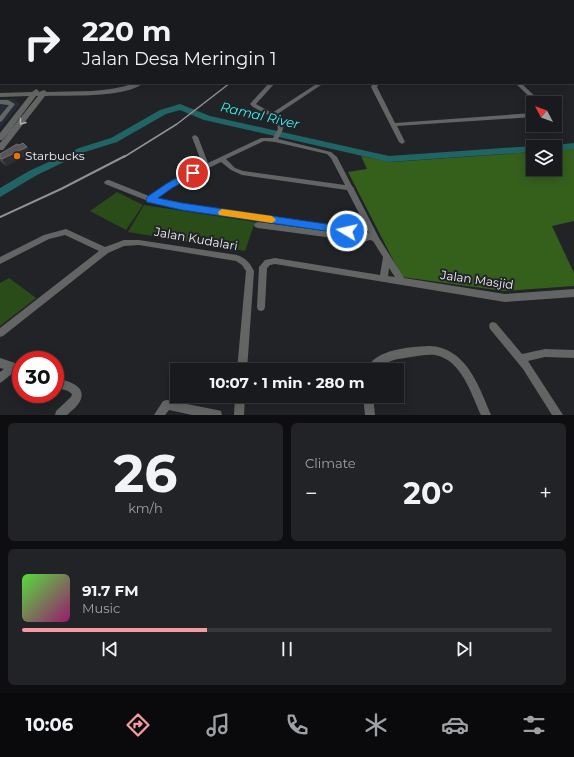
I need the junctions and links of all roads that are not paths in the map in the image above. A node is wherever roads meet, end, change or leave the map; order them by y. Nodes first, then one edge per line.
1 (125, 84) edge
2 (138, 84) edge
3 (271, 84) edge
4 (319, 84) edge
5 (376, 84) edge
6 (519, 84) edge
7 (0, 92) edge
8 (39, 93) junction
9 (0, 95) edge
10 (532, 96) edge
11 (0, 102) edge
12 (272, 115) junction
13 (526, 116) edge
14 (0, 120) edge
15 (394, 125) junction
16 (195, 137) dead end
17 (0, 138) edge
18 (276, 138) junction
19 (402, 142) dead end
20 (0, 148) edge
21 (222, 159) junction
22 (206, 166) junction
23 (106, 182) dead end
24 (351, 188) junction
25 (150, 200) junction
26 (258, 225) dead end
27 (373, 238) junction
28 (105, 251) junction
29 (387, 257) junction
30 (0, 261) edge
31 (384, 278) junction
32 (401, 280) junction
33 (574, 294) edge
34 (261, 307) dead end
35 (493, 326) dead end
36 (0, 333) edge
37 (574, 354) edge
38 (520, 359) junction
39 (0, 363) edge
40 (243, 363) edge
41 (377, 363) edge
42 (12, 367) edge
43 (12, 371) edge
44 (0, 378) edge
45 (64, 385) edge
46 (240, 403) edge
47 (369, 403) edge
48 (60, 415) edge
49 (159, 415) edge
50 (217, 415) edge
51 (239, 415) edge
52 (370, 415) edge
53 (486, 415) edge
54 (558, 415) edge

1 - 8 street
2 - 8 street
3 - 12 street
4 - 12 street
5 - 15 street
6 - 10 street
7 - 8 street
8 - 9 street
8 - 17 street
8 -> 20 street
11 - 14 street
12 - 18 street
13 - 15 street
15 - 19 street
16 - 22 street
18 - 21 street
18 - 24 street
21 - 22 street
21 - 24 street
22 - 25 street
23 - 25 street
24 - 27 street
25 - 27 street
26 - 27 street
27 - 29 street
28 - 30 street
28 - 36 street, Jalan Kudalari
28 - 40 street, Jalan Kudalari
29 - 31 street
29 - 32 street
31 - 32 street, Jalan Masjid
31 - 34 street, Jalan Masjid
32 - 33 street, Jalan Masjid
35 - 38 street
37 - 38 street
38 - 54 street
39 - 42 street
41 - 53 street
43 - 44 street
45 - 48 street
46 - 51 street
47 - 52 street
49 - 50 street

